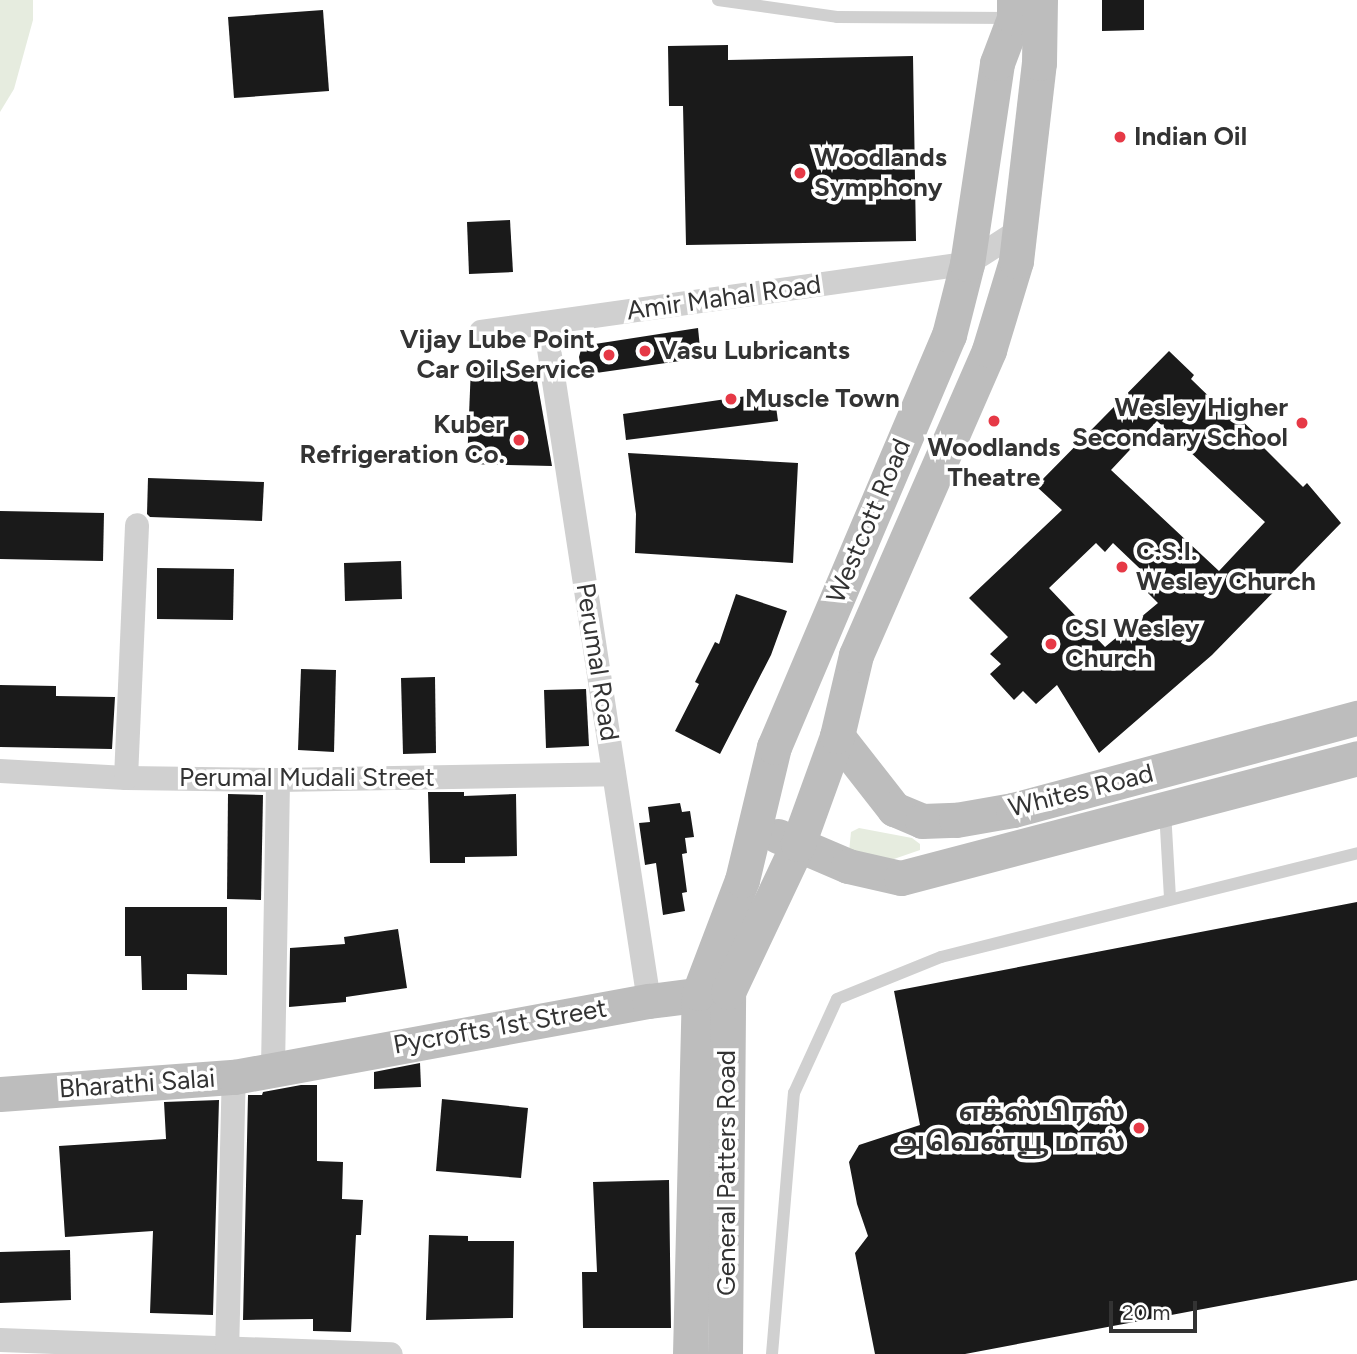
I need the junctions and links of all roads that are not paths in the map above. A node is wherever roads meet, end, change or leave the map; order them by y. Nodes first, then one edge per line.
1 (718, 0) edge
2 (1023, 6) edge
3 (1020, 230) junction
4 (967, 264) junction
5 (545, 323) junction
6 (481, 332) dead end
7 (138, 525) dead end
8 (1357, 718) edge
9 (837, 736) junction
10 (1357, 758) edge
11 (0, 771) edge
12 (614, 774) junction
13 (126, 778) junction
14 (278, 780) junction
15 (1165, 810) junction
16 (754, 827) junction
17 (799, 844) junction
18 (1357, 853) edge
19 (1170, 898) junction
20 (713, 992) junction
21 (649, 1001) junction
22 (273, 1068) junction
23 (234, 1077) junction
24 (0, 1094) edge
25 (0, 1340) edge
26 (228, 1351) edge
27 (391, 1354) edge
28 (690, 1354) edge
29 (725, 1354) edge
30 (772, 1354) edge

1 - 2 lane
2 - 3 main road, Westcott Road
2 - 4 main road, Westcott Road
3 - 4 street
3 - 9 main road, Westcott Road
4 - 5 street, Amir Mahal Road
4 - 16 main road, Westcott Road
5 - 6 street, Amir Mahal Road
5 - 12 street, Perumal Road
7 - 13 street
8 - 9 main road, Whites Road
9 - 17 main road, Westcott Road
10 - 15 main road, Whites Road
11 - 13 street, Perumal Mudali Street
12 - 14 street, Perumal Mudali Street
12 - 21 street, Perumal Road
13 - 14 street, Perumal Mudali Street
14 - 22 street
15 - 17 main road, Whites Road
15 - 19 lane
16 - 17 main road
16 - 20 main road, Westcott Road
17 - 20 main road, Westcott Road
18 - 19 lane
19 - 30 lane
20 - 21 main road, Pycrofts 1st Street
20 - 28 main road, General Patters Road
20 - 29 main road, General Patters Road
21 - 22 main road, Pycrofts 1st Street
22 - 23 main road, Bharathi Salai
23 - 24 main road, Bharathi Salai
23 - 26 street
25 - 26 street
26 - 27 street

